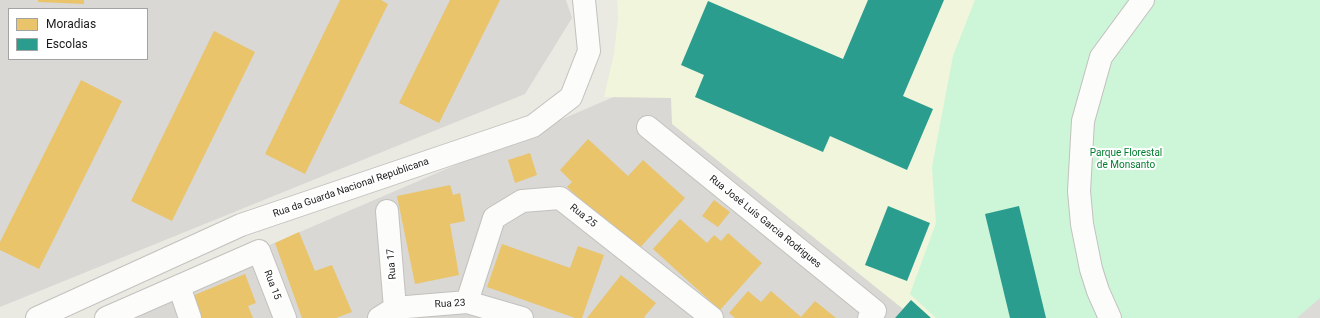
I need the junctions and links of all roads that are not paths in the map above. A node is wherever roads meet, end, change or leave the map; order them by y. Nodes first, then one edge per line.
1 (584, 0) edge
2 (1143, 0) edge
3 (648, 127) dead end
4 (387, 211) dead end
5 (179, 286) junction
6 (467, 302) junction
7 (391, 315) edge
8 (37, 318) edge
9 (106, 318) edge
10 (190, 318) edge
11 (285, 318) edge
12 (520, 318) edge
13 (712, 318) edge
14 (869, 318) edge
15 (1110, 318) edge

1 - 8 street, Rua da Guarda Nacional Republicana
2 - 15 street
3 - 14 street, Rua José Luís Garcia Rodrigues
4 - 7 street, Rua 17
5 - 9 street
5 - 10 street
5 - 11 street, Rua 15
6 - 7 street, Rua 23
6 - 12 street, Rua 23
6 - 13 street, Rua 25

